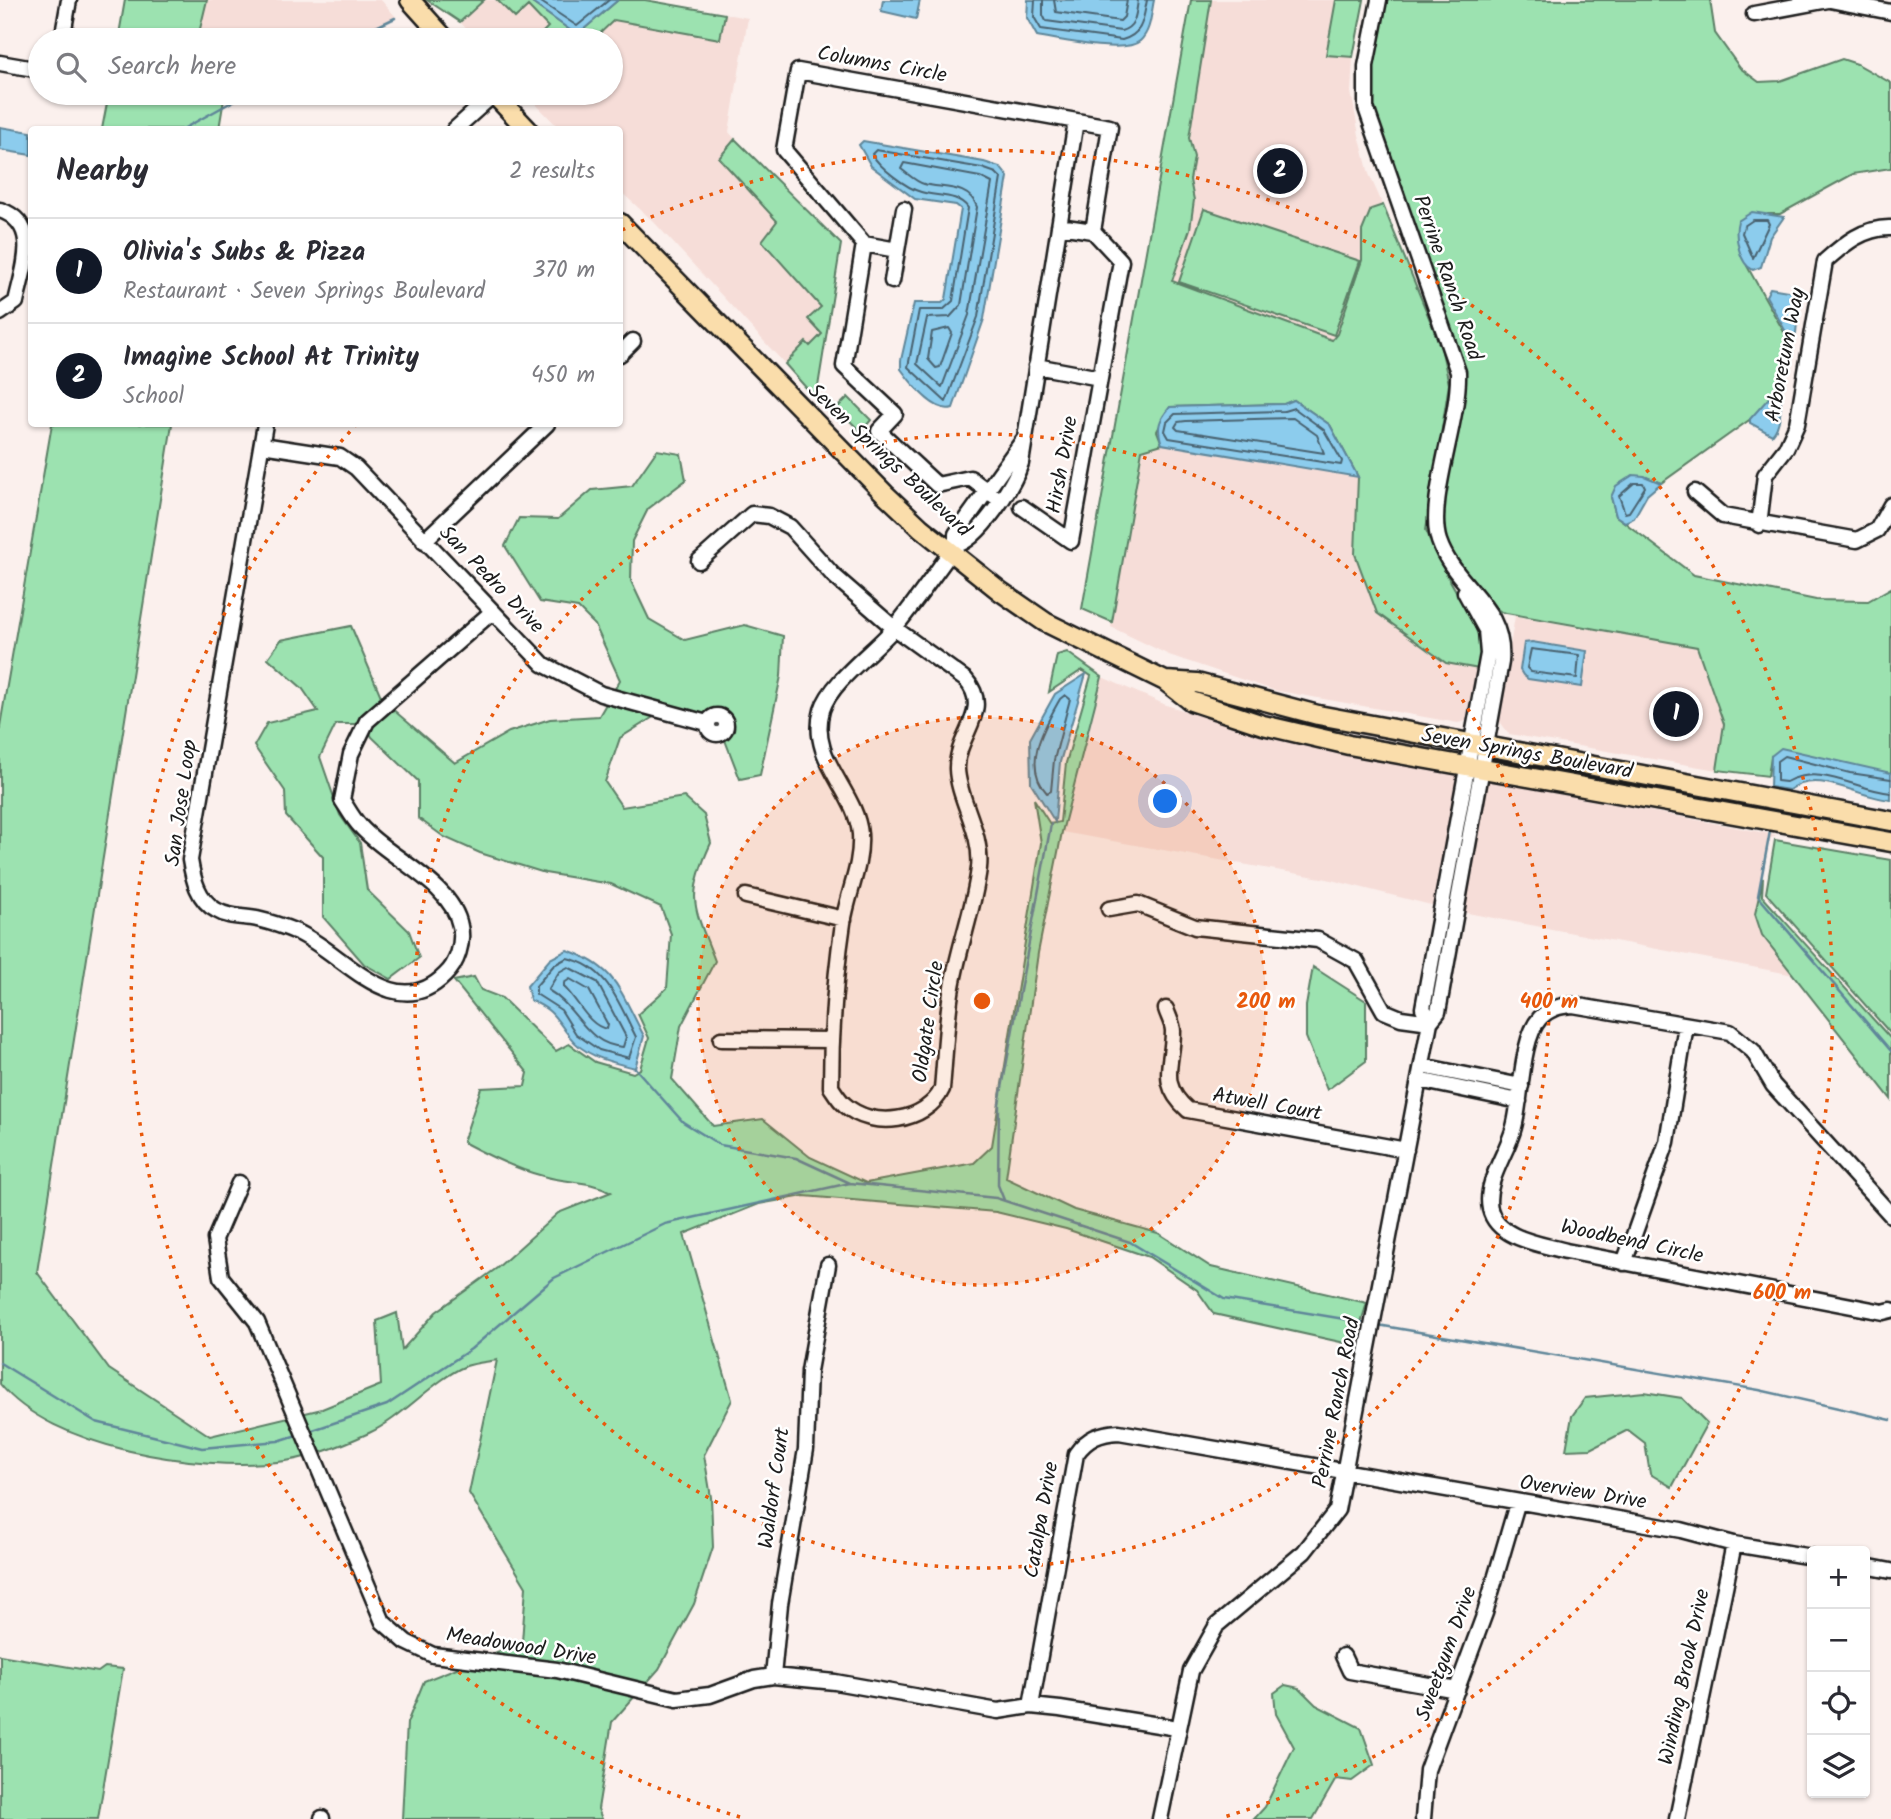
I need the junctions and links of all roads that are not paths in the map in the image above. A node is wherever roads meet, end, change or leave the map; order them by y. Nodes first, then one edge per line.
1 (69, 0) edge
2 (410, 0) edge
3 (1380, 0) edge
4 (1829, 0) edge
5 (1891, 12) edge
6 (1754, 14) dead end
7 (64, 28) edge
8 (435, 28) edge
9 (0, 63) edge
10 (28, 68) edge
11 (480, 105) edge
12 (504, 105) edge
13 (1076, 121) junction
14 (458, 126) edge
15 (524, 126) edge
16 (904, 209) dead end
17 (7, 212) edge
18 (623, 226) edge
19 (1059, 226) junction
20 (1891, 228) edge
21 (1093, 231) junction
22 (864, 244) junction
23 (897, 250) junction
24 (892, 281) dead end
25 (2, 313) edge
26 (633, 341) dead end
27 (623, 351) edge
28 (1036, 366) junction
29 (1100, 378) junction
30 (265, 427) edge
31 (544, 427) edge
32 (1024, 439) junction
33 (262, 445) junction
34 (988, 492) junction
35 (1695, 492) dead end
36 (1000, 501) junction
37 (1891, 505) edge
38 (1021, 507) dead end
39 (1759, 525) junction
40 (424, 541) junction
41 (954, 548) junction
42 (699, 561) dead end
43 (492, 612) junction
44 (894, 628) junction
45 (1165, 681) junction
46 (707, 723) dead end
47 (1477, 756) junction
48 (1756, 797) junction
49 (1713, 810) junction
50 (1891, 821) edge
51 (1891, 842) edge
52 (746, 897) dead end
53 (1109, 909) dead end
54 (844, 919) junction
55 (1166, 1009) dead end
56 (1430, 1022) junction
57 (1686, 1026) junction
58 (721, 1039) dead end
59 (831, 1040) junction
60 (1420, 1073) junction
61 (1520, 1093) junction
62 (1406, 1150) junction
63 (239, 1183) dead end
64 (1891, 1215) edge
65 (1624, 1263) junction
66 (828, 1265) dead end
67 (1891, 1310) edge
68 (1347, 1470) junction
69 (1517, 1504) junction
70 (1734, 1544) junction
71 (1807, 1556) edge
72 (1870, 1567) edge
73 (1891, 1571) edge
74 (1343, 1656) dead end
75 (773, 1676) junction
76 (1457, 1690) junction
77 (1031, 1706) junction
78 (1177, 1728) junction
79 (1160, 1819) edge
80 (1423, 1819) edge
81 (1677, 1819) edge

1 - 7 street
2 - 8 main road
3 - 47 street, Perrine Ranch Road
4 - 5 street
4 - 6 street
9 - 10 street
11 - 14 street
12 - 15 main road
13 - 19 street
13 - 21 street, Columns Circle
13 - 22 street, Columns Circle
16 - 23 street
17 - 25 street
18 - 41 main road, Seven Springs Boulevard
19 - 21 street
19 - 28 street
20 - 39 street, Arboretum Way
21 - 29 street, Hirsh Drive
22 - 23 street
22 - 34 street
23 - 24 street
26 - 27 street
28 - 29 street
28 - 32 street
29 - 38 street, Hirsh Drive
30 - 33 street, San Jose Loop
31 - 40 street
32 - 34 street
32 - 36 street
33 - 40 street, San Pedro Drive
33 - 43 street, San Jose Loop
34 - 36 street
34 - 41 street
35 - 39 street
36 - 41 street
37 - 39 street
40 - 43 street, San Pedro Drive
41 - 44 street, Oldgate Circle
41 - 45 main road, Seven Springs Boulevard
42 - 44 street
43 - 46 street, San Pedro Drive
44 - 54 street, Oldgate Circle
44 - 59 street, Oldgate Circle
45 - 47 main road, Seven Springs Boulevard
45 - 47 main road, Seven Springs Boulevard
47 - 48 main road, Seven Springs Boulevard
47 - 49 main road, Seven Springs Boulevard
47 - 56 street, Perrine Ranch Road
48 - 49 main road
48 - 50 main road, Seven Springs Boulevard
49 - 51 main road, Seven Springs Boulevard
52 - 54 street
53 - 56 street
54 - 59 street, Oldgate Circle
55 - 62 street, Atwell Court
56 - 60 street, Perrine Ranch Road
57 - 61 street, Woodbend Circle
57 - 64 street, Woodbend Circle
57 - 65 street
58 - 59 street
60 - 61 street
60 - 62 street, Perrine Ranch Road
61 - 65 street, Woodbend Circle
62 - 68 street, Perrine Ranch Road
63 - 75 street, Meadowood Drive
65 - 67 street, Woodbend Circle
66 - 75 street, Waldorf Court
68 - 69 street, Overview Drive
68 - 77 street, Catalpa Drive
68 - 78 street, Perrine Ranch Road
69 - 70 street, Overview Drive
69 - 76 street, Sweetgum Drive
70 - 71 street, Overview Drive
70 - 81 street, Winding Brook Drive
72 - 73 street
74 - 76 street
75 - 77 street, Meadowood Drive
76 - 80 street, Sweetgum Drive
77 - 78 street, Meadowood Drive
78 - 79 street, Perrine Ranch Road

